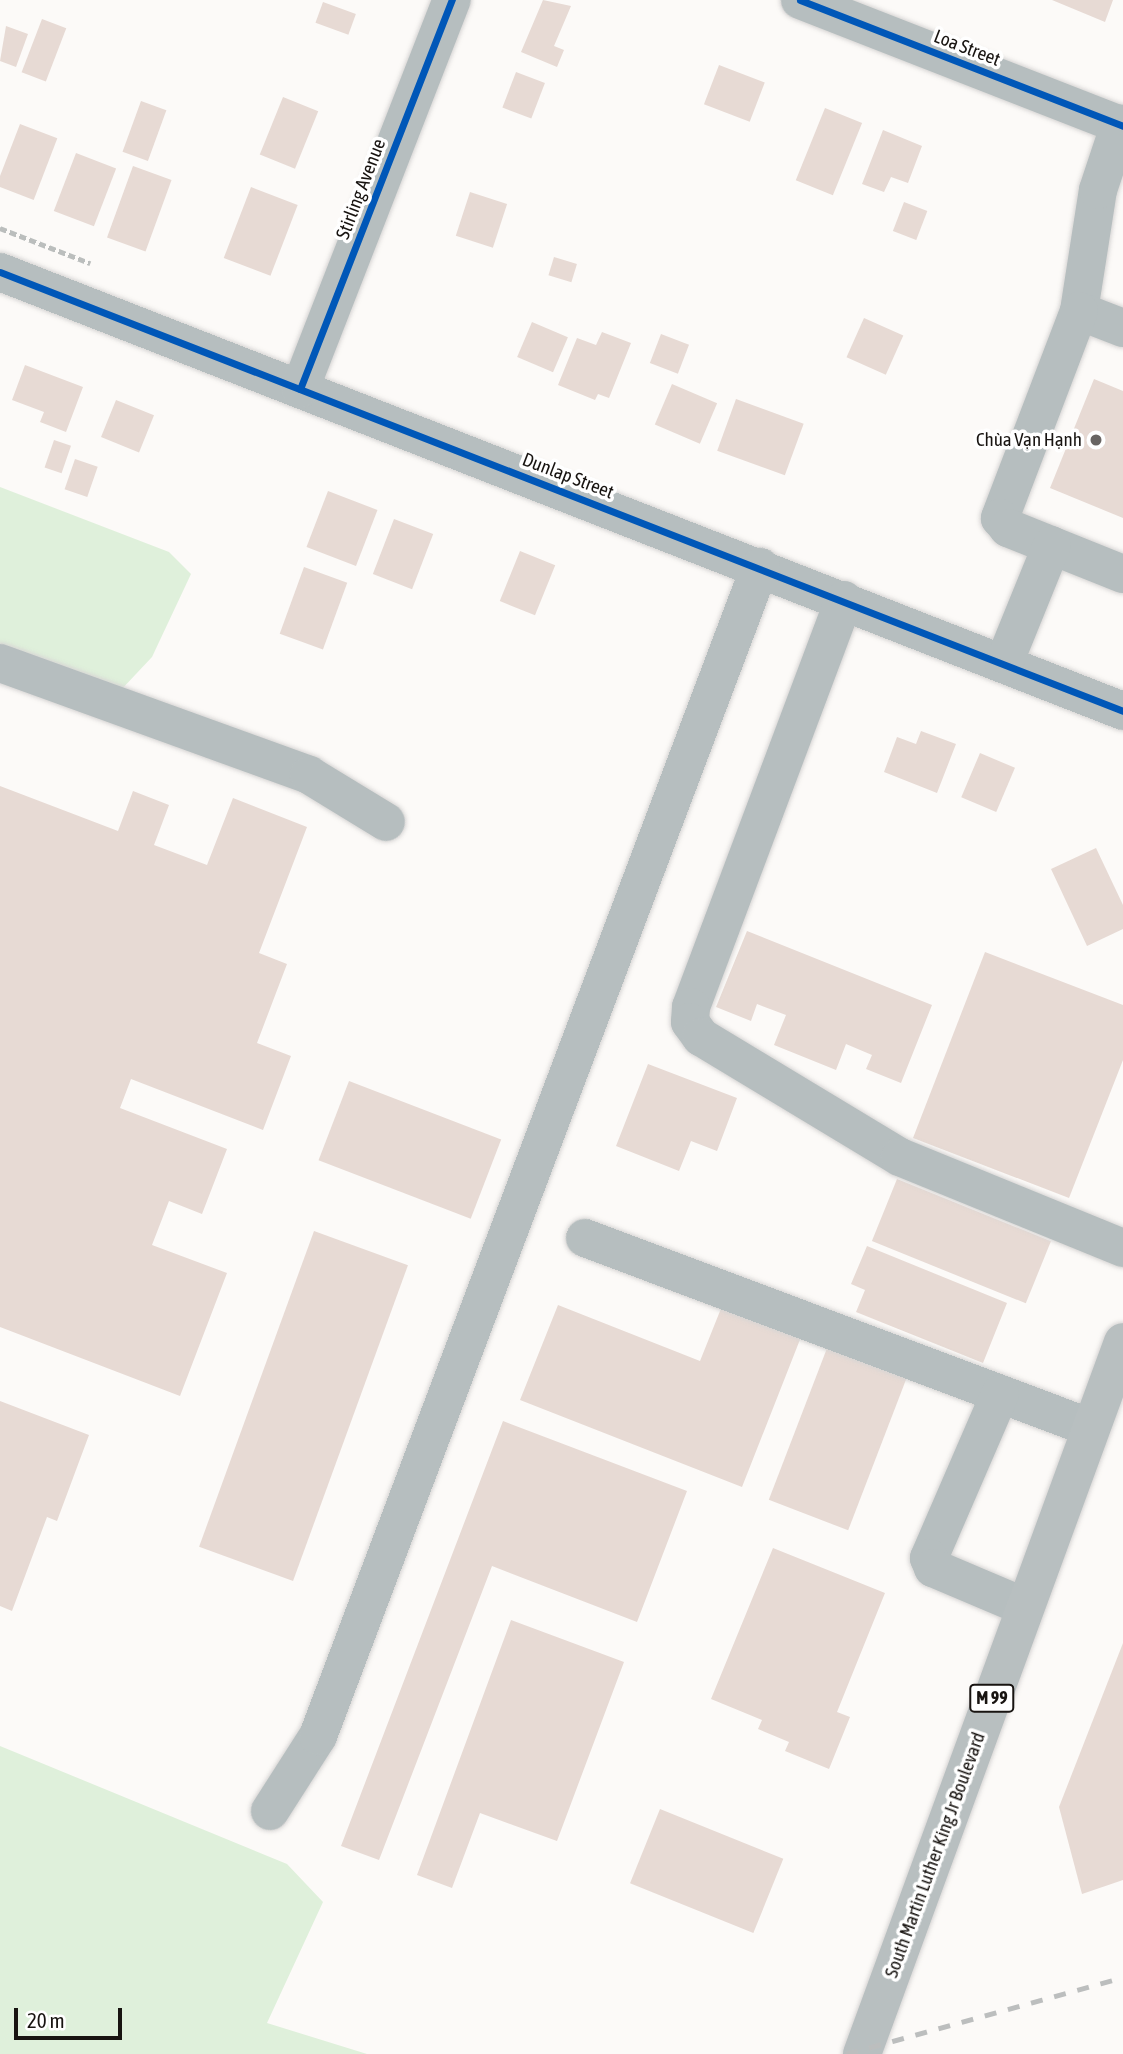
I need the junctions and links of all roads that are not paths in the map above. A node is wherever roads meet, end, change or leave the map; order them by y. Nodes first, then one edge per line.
1 (452, 0) edge
2 (800, 0) edge
3 (1121, 125) edge
4 (0, 272) edge
5 (1079, 311) junction
6 (1123, 328) edge
7 (300, 389) junction
8 (1052, 545) junction
9 (760, 567) junction
10 (1123, 574) edge
11 (844, 600) junction
12 (0, 663) edge
13 (1004, 663) junction
14 (1123, 710) edge
15 (386, 822) dead end
16 (585, 1238) dead end
17 (1123, 1248) edge
18 (1123, 1342) edge
19 (1000, 1394) junction
20 (1091, 1428) junction
21 (1026, 1607) junction
22 (270, 1811) dead end
23 (862, 2054) edge

1 - 7 street, Stirling Avenue
2 - 3 street, Loa Street
3 - 5 street
4 - 7 street, Dunlap Street
5 - 6 street
5 - 8 street
7 - 9 street, Dunlap Street
8 - 10 street
8 - 13 street
9 - 11 street, Dunlap Street
9 - 22 street
11 - 13 street, Dunlap Street
11 - 17 street
12 - 15 street
13 - 14 street, Dunlap Street
16 - 19 street
18 - 20 main road, South Martin Luther King Jr Boulevard / M 99
19 - 20 street
19 - 21 street
20 - 21 main road, South Martin Luther King Jr Boulevard / M 99
21 - 23 main road, South Martin Luther King Jr Boulevard / M 99

